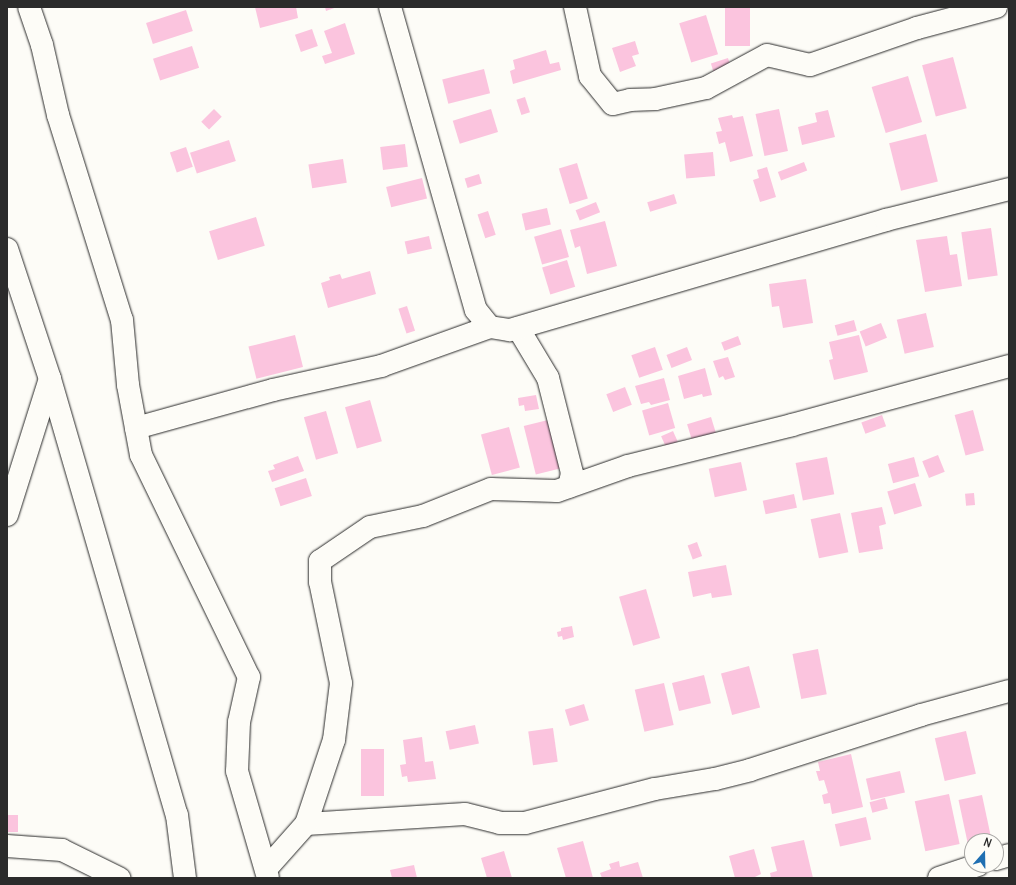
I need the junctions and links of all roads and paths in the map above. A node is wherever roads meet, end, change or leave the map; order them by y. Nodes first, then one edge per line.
1 (29, 7) edge
2 (390, 7) edge
3 (575, 7) edge
4 (996, 7) edge
5 (1009, 189) edge
6 (7, 248) edge
7 (490, 327) junction
8 (518, 328) junction
9 (1009, 366) edge
10 (50, 379) junction
11 (136, 428) junction
12 (569, 487) junction
13 (9, 505) edge
14 (1009, 691) edge
15 (306, 824) junction
16 (7, 846) edge
17 (964, 872) edge
18 (267, 873) edge
19 (120, 878) edge
20 (185, 878) edge
21 (939, 878) edge

1 - 11 street
2 - 7 street
3 - 4 street
5 - 8 street
6 - 10 street
7 - 8 street
7 - 11 street
8 - 12 street
9 - 12 street
10 - 13 street
10 - 20 street
11 - 18 street
12 - 15 street
14 - 15 street
15 - 18 street
16 - 19 street
17 - 21 street

